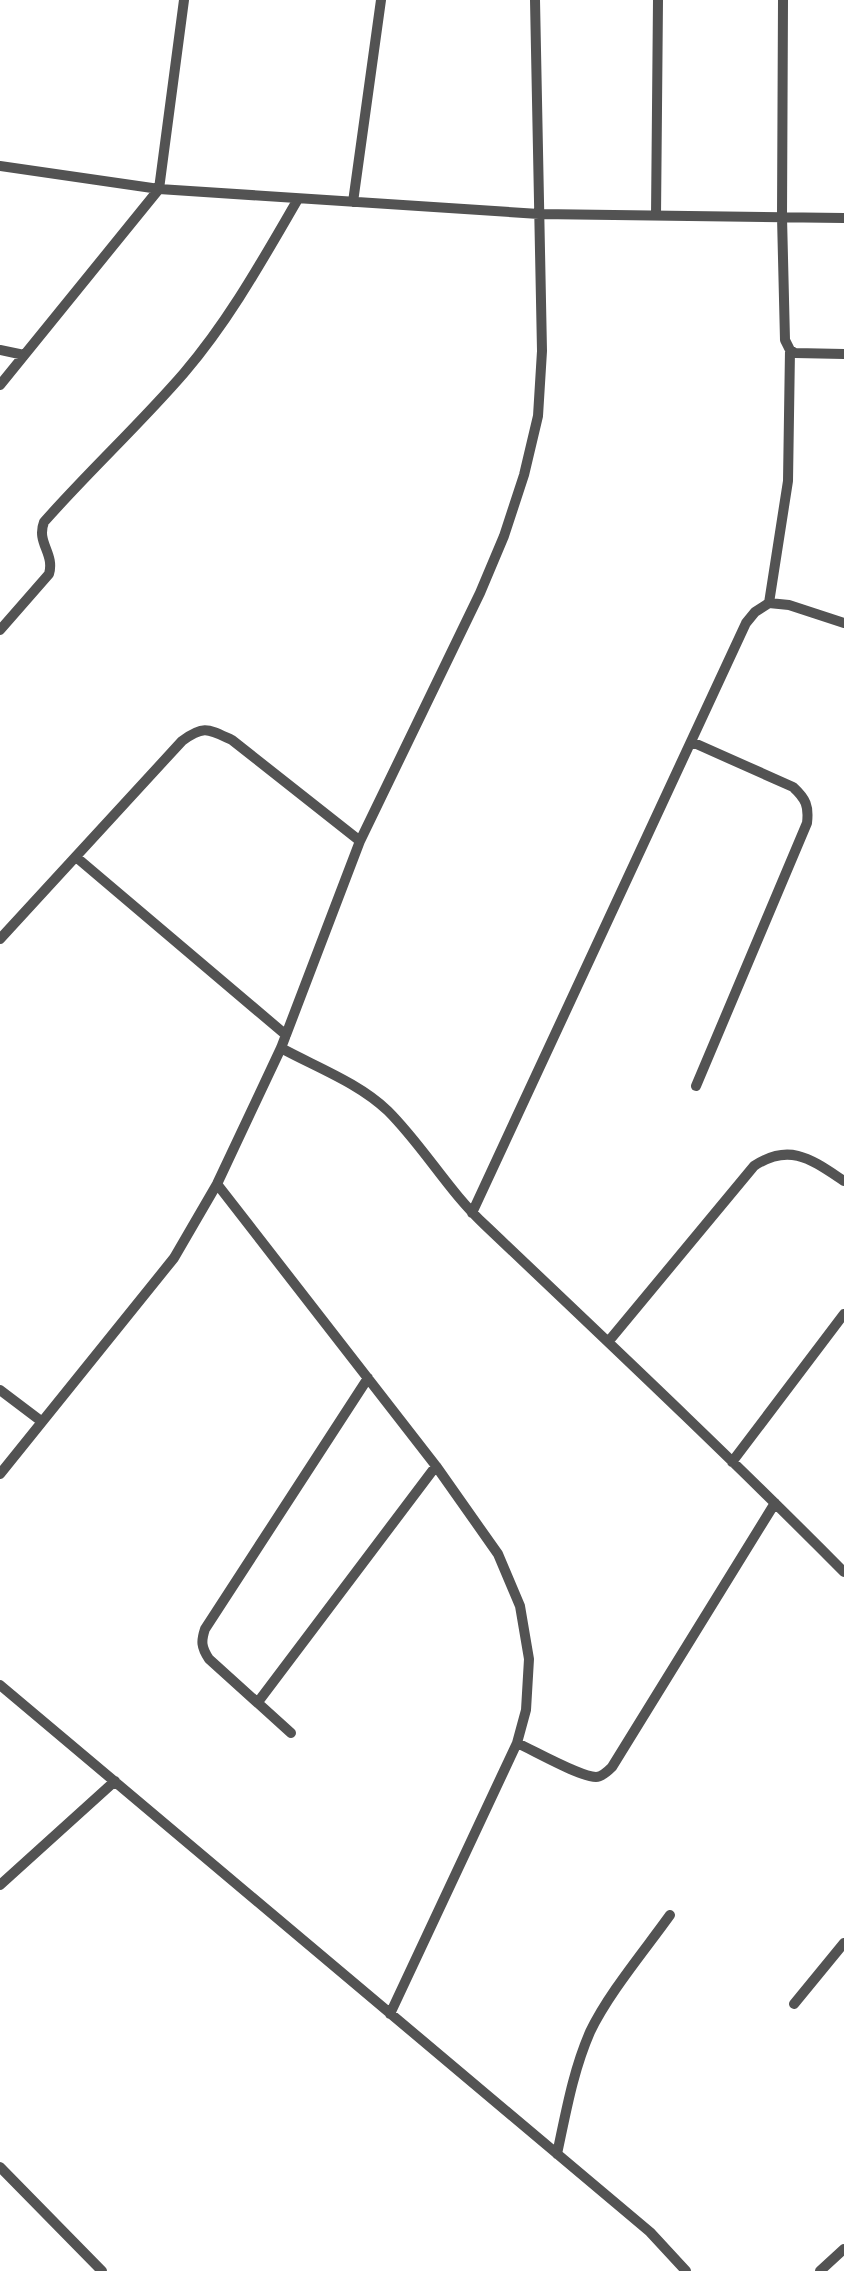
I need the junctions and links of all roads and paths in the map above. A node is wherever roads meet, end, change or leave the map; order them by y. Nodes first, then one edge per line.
1 (184, 0) edge
2 (381, 0) edge
3 (535, 0) edge
4 (658, 0) edge
5 (783, 0) edge
6 (0, 166) edge
7 (159, 188) junction
8 (298, 199) junction
9 (352, 202) junction
10 (539, 214) junction
11 (656, 216) junction
12 (782, 217) junction
13 (844, 218) edge
14 (0, 350) edge
15 (790, 350) junction
16 (844, 354) edge
17 (24, 355) junction
18 (0, 384) edge
19 (769, 603) junction
20 (844, 623) edge
21 (0, 630) edge
22 (692, 742) junction
23 (360, 841) junction
24 (76, 857) junction
25 (0, 939) edge
26 (286, 1035) junction
27 (281, 1048) junction
28 (696, 1086) dead end
29 (844, 1182) edge
30 (217, 1184) junction
31 (472, 1213) junction
32 (844, 1314) edge
33 (608, 1342) junction
34 (368, 1378) junction
35 (0, 1390) edge
36 (41, 1421) junction
37 (732, 1462) junction
38 (436, 1466) junction
39 (0, 1474) edge
40 (775, 1503) junction
41 (844, 1572) edge
42 (0, 1685) edge
43 (258, 1702) junction
44 (291, 1733) dead end
45 (517, 1742) junction
46 (114, 1781) junction
47 (0, 1886) edge
48 (670, 1914) dead end
49 (844, 1943) edge
50 (794, 2004) dead end
51 (390, 2014) junction
52 (557, 2154) junction
53 (0, 2166) edge
54 (844, 2249) edge
55 (102, 2271) edge
56 (686, 2271) edge
57 (820, 2271) edge

1 - 7 street
2 - 9 street
3 - 10 street
4 - 11 street
5 - 12 street
6 - 7 street
7 - 8 street
7 - 17 street
8 - 9 street
8 - 21 street
9 - 10 street
10 - 11 street
10 - 23 street
11 - 12 street
12 - 13 street
12 - 15 street
14 - 17 street
15 - 16 street
15 - 19 street
17 - 18 street
19 - 20 street
19 - 22 street
22 - 28 street
22 - 31 street
23 - 24 street
23 - 26 street
24 - 25 street
24 - 26 street
26 - 27 street
27 - 30 street
27 - 31 street
29 - 33 street
30 - 34 street
30 - 36 street
31 - 33 street
32 - 37 street
33 - 37 street
34 - 38 street
34 - 43 street
35 - 36 street
36 - 39 street
37 - 40 street
38 - 43 street
38 - 45 street
40 - 41 street
40 - 45 street
42 - 46 street
43 - 44 street
45 - 51 street
46 - 47 street
46 - 51 street
48 - 52 street
49 - 50 street
51 - 52 street
52 - 56 street
53 - 55 street
54 - 57 street

